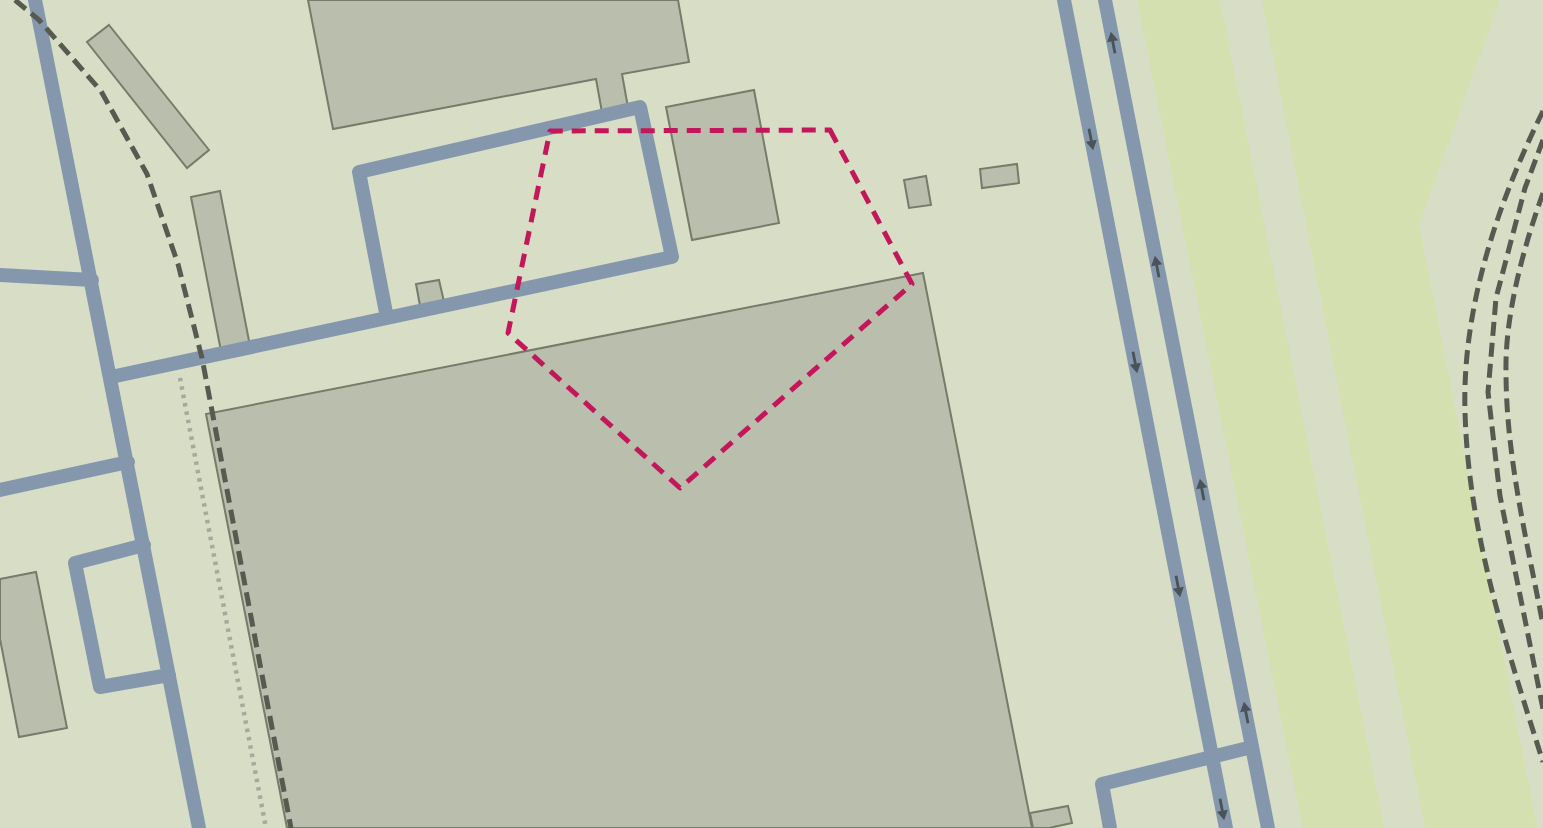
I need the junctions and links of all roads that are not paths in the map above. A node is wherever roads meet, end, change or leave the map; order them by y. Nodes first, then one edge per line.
1 (35, 0) edge
2 (1064, 0) edge
3 (1105, 0) edge
4 (0, 275) edge
5 (92, 280) junction
6 (387, 318) junction
7 (111, 377) junction
8 (128, 462) junction
9 (0, 490) edge
10 (144, 544) junction
11 (169, 675) junction
12 (1252, 747) junction
13 (1212, 757) junction
14 (199, 828) edge
15 (1110, 828) edge
16 (1226, 828) edge
17 (1268, 828) edge

1 - 5 lane
2 -> 13 lane
12 -> 3 lane
4 - 5 lane
5 - 7 lane
6 - 6 lane
6 - 7 lane
7 - 8 lane
8 - 9 lane
8 - 10 lane
10 - 11 lane
10 - 11 lane
11 - 14 lane
12 - 13 lane
12 - 17 lane
13 - 15 lane
13 -> 16 lane

